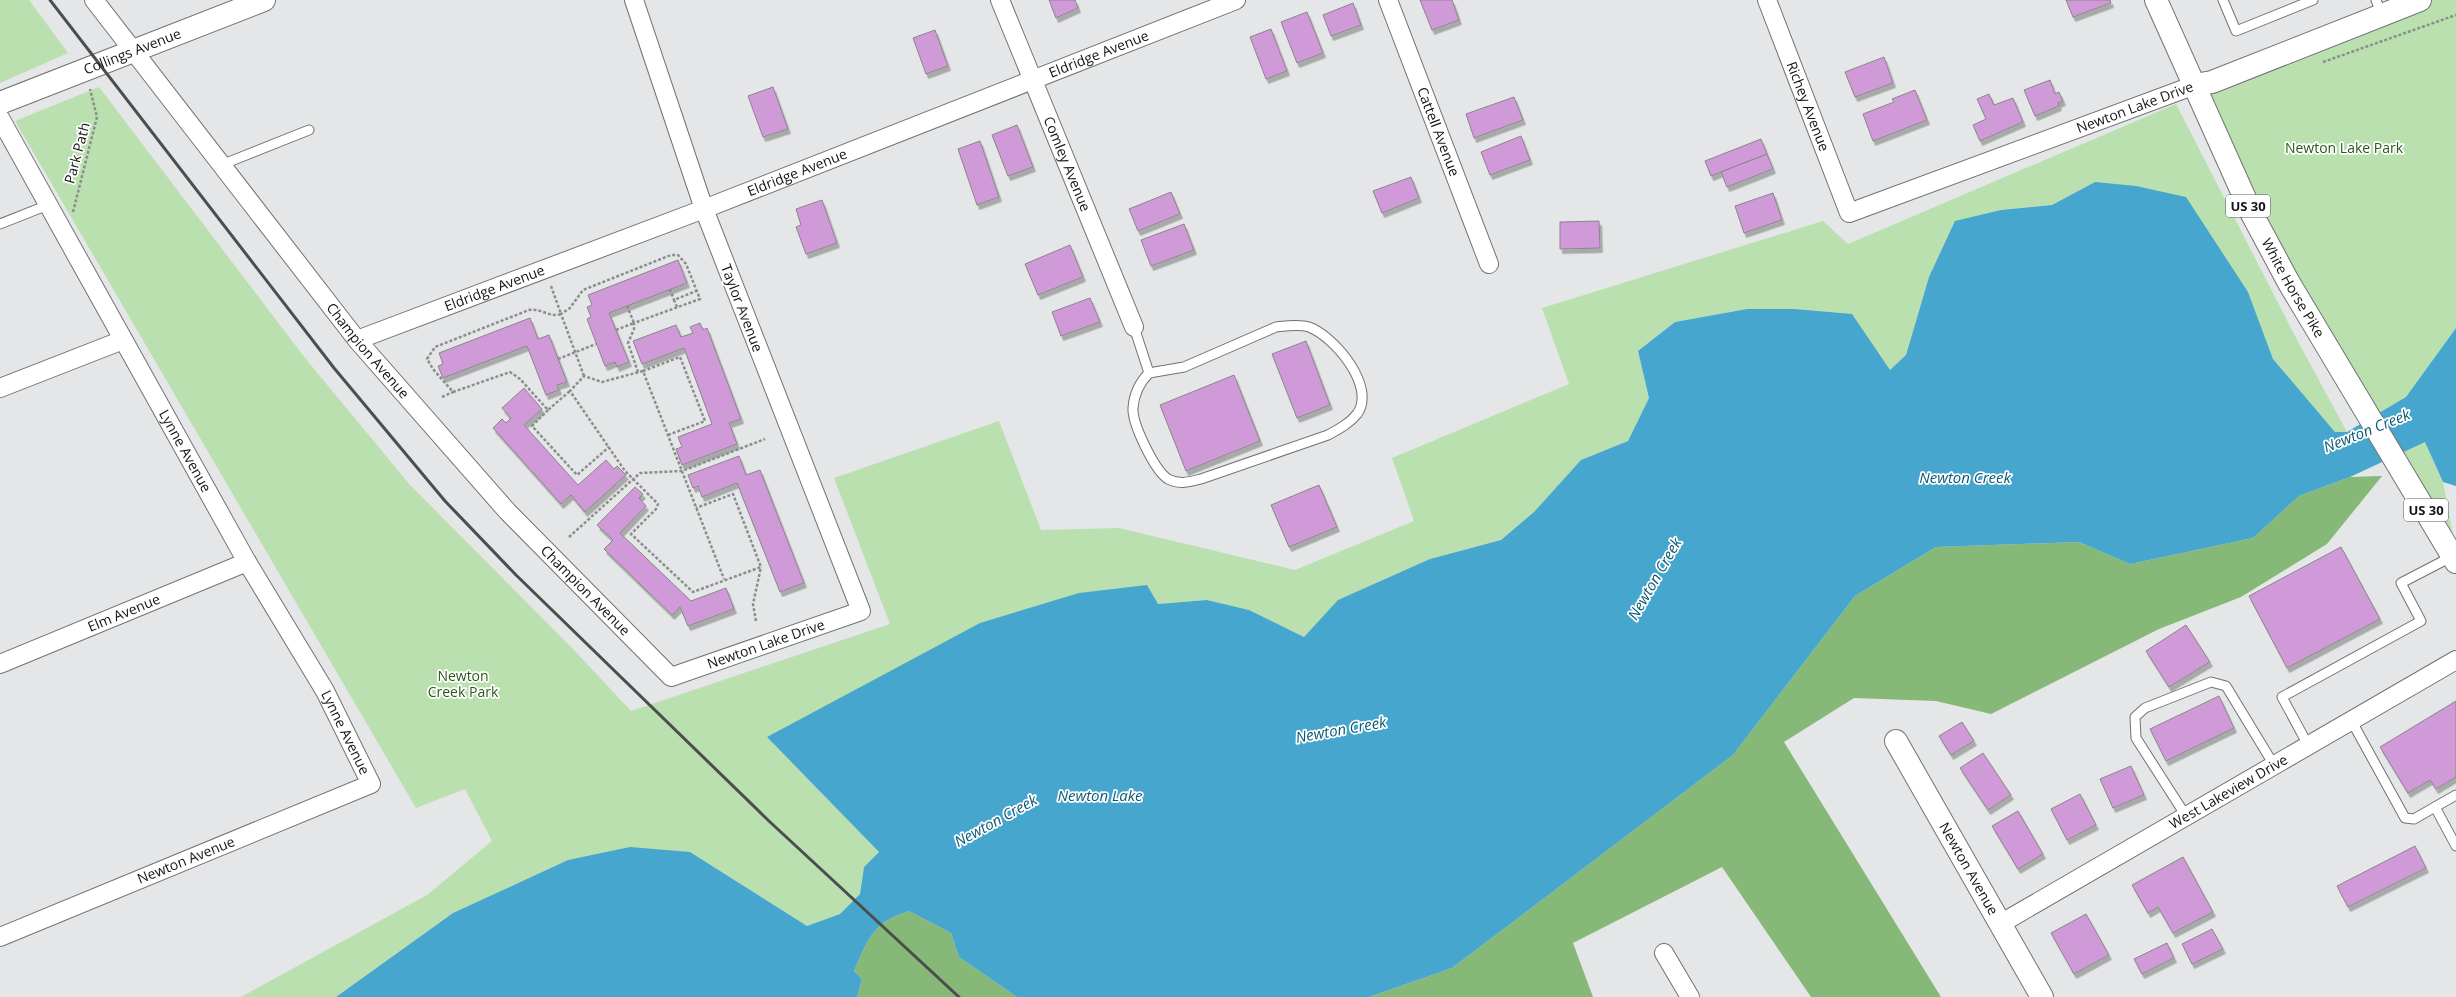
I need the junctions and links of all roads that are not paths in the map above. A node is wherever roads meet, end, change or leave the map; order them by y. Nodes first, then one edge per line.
1 (94, 0) edge
2 (264, 0) edge
3 (634, 0) edge
4 (1000, 0) edge
5 (1236, 0) edge
6 (1388, 0) edge
7 (1767, 0) edge
8 (2156, 0) edge
9 (2223, 0) edge
10 (2313, 0) edge
11 (2420, 0) edge
12 (2379, 7) edge
13 (134, 51) junction
14 (1032, 80) junction
15 (2194, 85) junction
16 (0, 103) edge
17 (0, 118) edge
18 (309, 130) dead end
19 (221, 164) junction
20 (48, 205) junction
21 (704, 209) junction
22 (1849, 213) joint
23 (0, 224) edge
24 (1489, 264) dead end
25 (1134, 327) joint
26 (123, 340) junction
27 (357, 340) junction
28 (1149, 373) junction
29 (0, 388) edge
30 (2454, 559) edge
31 (247, 562) junction
32 (861, 611) joint
33 (2456, 660) edge
34 (0, 664) edge
35 (671, 677) joint
36 (2351, 720) junction
37 (1896, 741) dead end
38 (2308, 745) junction
39 (2274, 765) junction
40 (371, 784) joint
41 (2456, 795) edge
42 (2435, 807) junction
43 (2186, 816) junction
44 (2456, 846) edge
45 (2000, 924) junction
46 (0, 937) edge
47 (1664, 953) dead end
48 (1690, 997) edge
49 (2042, 997) edge

1 - 13 street, Champion Avenue
2 - 13 main road, Collings Avenue
3 - 21 street, Taylor Avenue
4 - 14 street, Comley Avenue
5 - 14 street, Eldridge Avenue
6 - 24 street, Cattell Avenue
7 - 22 street, Richey Avenue
8 - 15 main road, White Horse Pike / US 30
9 - 10 lane
11 - 12 main road, Newton Lake Drive
12 - 15 main road, Newton Lake Drive
13 - 16 main road, Collings Avenue
13 - 19 street, Champion Avenue
14 - 21 street, Eldridge Avenue
14 - 25 street, Comley Avenue
15 - 22 street, Newton Lake Drive
15 - 30 main road, White Horse Pike / US 30
17 - 20 street, Lynne Avenue
18 - 19 lane
19 - 27 street, Champion Avenue
20 - 23 lane
20 - 26 street, Lynne Avenue
21 - 27 street, Eldridge Avenue
21 - 32 street, Taylor Avenue
25 - 28 lane
26 - 29 street
26 - 31 street, Lynne Avenue
27 - 35 street, Champion Avenue
28 - 28 lane
30 - 38 lane
31 - 34 street, Elm Avenue
31 - 40 street, Lynne Avenue
32 - 35 street, Newton Lake Drive
33 - 36 street, West Lakeview Drive
36 - 38 street, West Lakeview Drive
36 - 42 lane
37 - 45 main road, Newton Avenue
38 - 39 street, West Lakeview Drive
39 - 43 street, West Lakeview Drive
39 - 43 lane
40 - 46 street, Newton Avenue
41 - 42 lane
42 - 44 lane
43 - 45 street, West Lakeview Drive
45 - 49 main road, Newton Avenue
47 - 48 street

